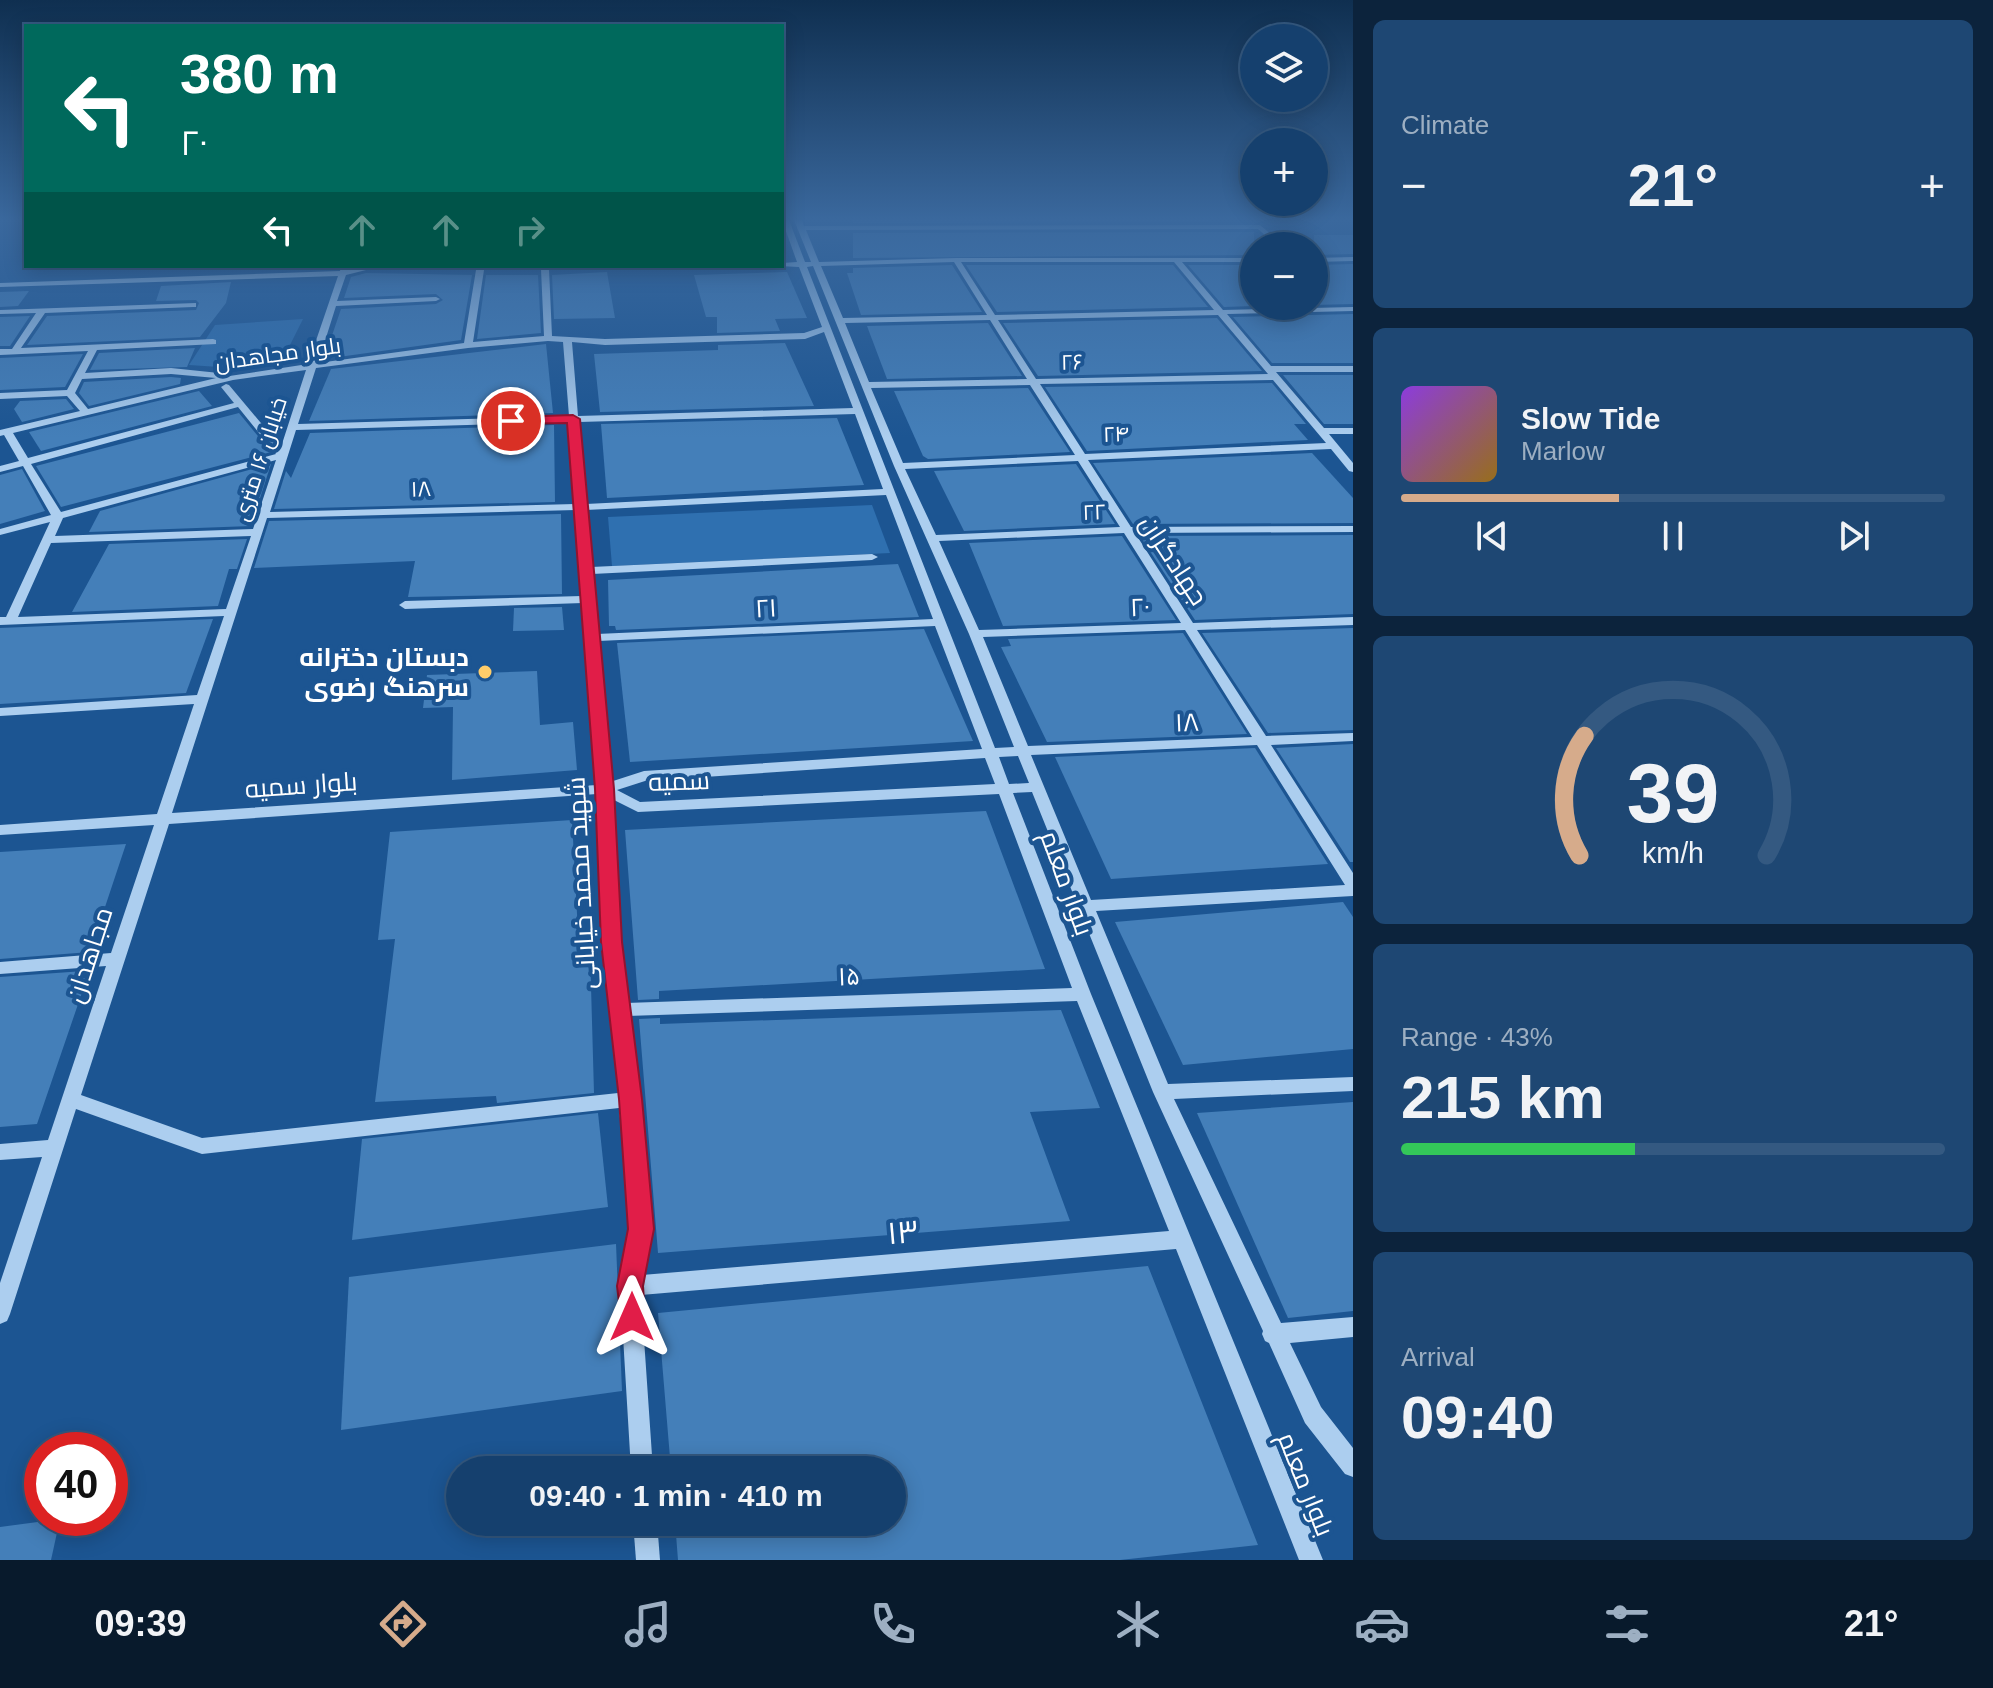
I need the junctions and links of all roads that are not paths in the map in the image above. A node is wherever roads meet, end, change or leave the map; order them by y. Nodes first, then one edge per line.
1 (336, 293) edge
2 (476, 293) edge
3 (546, 293) edge
4 (817, 293) edge
5 (825, 293) edge
6 (977, 293) edge
7 (1204, 293) edge
8 (436, 299) dead end
9 (332, 304) junction
10 (193, 305) dead end
11 (1353, 309) edge
12 (42, 311) junction
13 (1219, 311) junction
14 (0, 312) edge
15 (992, 317) junction
16 (842, 325) junction
17 (825, 329) junction
18 (548, 338) junction
19 (567, 339) junction
20 (213, 342) dead end
21 (468, 345) junction
22 (94, 347) junction
23 (15, 351) junction
24 (0, 352) edge
25 (312, 367) junction
26 (1353, 369) edge
27 (1274, 373) junction
28 (80, 376) junction
29 (233, 377) junction
30 (1033, 381) junction
31 (867, 385) junction
32 (226, 387) dead end
33 (70, 393) junction
34 (0, 396) edge
35 (240, 404) junction
36 (85, 411) junction
37 (859, 411) junction
38 (573, 419) junction
39 (292, 427) junction
40 (1323, 431) junction
41 (1353, 431) edge
42 (4, 432) edge
43 (1334, 446) junction
44 (282, 455) junction
45 (1079, 455) junction
46 (24, 463) junction
47 (899, 466) junction
48 (0, 469) edge
49 (1353, 469) edge
50 (891, 492) junction
51 (581, 507) junction
52 (920, 509) junction
53 (898, 512) junction
54 (263, 515) junction
55 (58, 517) junction
56 (1353, 529) edge
57 (1129, 530) junction
58 (0, 532) edge
59 (257, 532) junction
60 (932, 538) junction
61 (47, 540) junction
62 (872, 557) dead end
63 (586, 571) junction
64 (588, 599) junction
65 (405, 605) dead end
66 (231, 612) junction
67 (5, 621) edge
68 (1353, 621) edge
69 (941, 622) junction
70 (1192, 628) junction
71 (975, 634) junction
72 (592, 638) junction
73 (202, 699) junction
74 (0, 712) edge
75 (1353, 737) edge
76 (1265, 743) junction
77 (1022, 751) junction
78 (993, 755) junction
79 (1037, 787) junction
80 (604, 789) junction
81 (1007, 790) junction
82 (163, 818) junction
83 (0, 830) edge
84 (1353, 888) edge
85 (1088, 906) junction
86 (114, 959) junction
87 (0, 968) edge
88 (1083, 994) junction
89 (617, 1010) junction
90 (1353, 1084) edge
91 (1162, 1092) junction
92 (70, 1099) junction
93 (630, 1099) junction
94 (55, 1148) junction
95 (0, 1152) edge
96 (1181, 1239) junction
97 (630, 1286) junction
98 (0, 1314) edge
99 (1353, 1327) edge
100 (1272, 1334) junction
101 (641, 1456) edge
102 (1353, 1466) edge
103 (646, 1536) edge
104 (648, 1560) edge
105 (1311, 1560) edge

1 - 9 street, خیابان ۱۶ متری
2 - 21 street
3 - 18 street
4 - 17 street, بلوار معلم
5 - 16 street, بلوار معلم
6 - 15 street, جهادگران
7 - 13 street
8 - 9 street
9 - 25 street, خیابان ۱۶ متری
10 - 12 street
11 - 13 street
12 - 14 street
12 - 23 street
13 - 15 street
13 - 27 street
15 - 16 street
15 - 30 street, جهادگران
16 - 17 street
16 - 31 street, بلوار معلم
17 - 19 street
17 - 37 street, بلوار معلم
18 - 19 street, بلوار مجاهدان
18 - 21 street, بلوار مجاهدان
19 - 38 street, شهید محمد خیابانی
20 - 22 street
21 - 25 street, بلوار مجاهدان
22 - 23 street
22 - 28 street
23 - 24 street
25 - 29 street, بلوار مجاهدان
25 - 39 street, خیابان ۱۶ متری
26 - 27 street
27 - 30 street, ۲۶
27 - 40 street
28 - 29 street
28 - 33 street
29 - 36 street, بلوار مجاهدان
30 - 31 street, ۲۶
30 - 45 street, جهادگران
31 - 47 street, بلوار معلم
32 - 35 street
33 - 34 street
33 - 36 street
35 - 44 street
35 - 46 street
36 - 42 street, بلوار مجاهدان
37 - 38 street
37 - 50 street, بلوار معلم
38 - 39 street
38 - 51 street, شهید محمد خیابانی
39 - 44 street, خیابان ۱۶ متری
40 - 41 street
40 - 43 street
42 - 46 street
43 - 45 street, ۲۴
43 - 49 street
44 - 54 street, خیابان ۱۶ متری
44 - 55 street
45 - 47 street, ۲۴
45 - 57 street, جهادگران
46 - 48 street
46 - 55 street
47 - 52 street, بلوار معلم
50 - 51 street, ۱۸
50 - 53 street, بلوار معلم
51 - 54 street, ۱۸
51 - 63 street, شهید محمد خیابانی
52 - 53 street
52 - 60 street, بلوار معلم
53 - 69 street, بلوار معلم
54 - 59 street, خیابان ۱۶ متری
55 - 58 street
55 - 61 street
56 - 57 street, ۲۲
57 - 60 street, ۲۲
57 - 70 street, جهادگران
59 - 61 street
59 - 66 street, خیابان ۱۶ متری
60 - 71 street, بلوار معلم
61 - 67 street
62 - 63 street
63 - 64 street, شهید محمد خیابانی
64 - 65 street
64 - 72 street, شهید محمد خیابانی
66 - 67 street
66 - 73 street, مجاهدان
68 - 70 street, ۲۰
69 - 72 street, ۲۱
69 - 78 street, بلوار معلم
70 - 71 street, ۲۰
70 - 76 street, جهادگران
71 - 77 street, بلوار معلم
72 - 80 street, شهید محمد خیابانی
73 - 74 street
73 - 82 street, مجاهدان
75 - 76 street, ۱۸
76 - 77 street, ۱۸
76 - 84 street, جهادگران
77 - 78 street, ۱۸
77 - 79 street, بلوار معلم
78 - 80 street, سمیه
78 - 81 street, بلوار معلم
79 - 81 street, سمیه
79 - 85 street, بلوار معلم
80 - 81 street, سمیه
80 - 82 street, بلوار سمیه
80 - 89 street, شهید محمد خیابانی
81 - 88 street, بلوار معلم
82 - 83 street, بلوار سمیه
82 - 86 street, مجاهدان
84 - 85 street
85 - 91 street, بلوار معلم
86 - 87 street
86 - 92 street, مجاهدان
88 - 89 street, ۱۵
88 - 96 street, بلوار معلم
89 - 93 street, شهید محمد خیابانی
90 - 91 street
91 - 100 street, بلوار معلم
92 - 93 street
92 - 94 street, مجاهدان
93 - 97 street, شهید محمد خیابانی
94 - 95 street
94 - 98 street, مجاهدان
96 - 97 street, ۱۳
96 - 105 street, بلوار معلم
97 - 101 street, شهید محمد خیابانی
99 - 100 street
100 - 102 street, بلوار معلم
103 - 104 street

